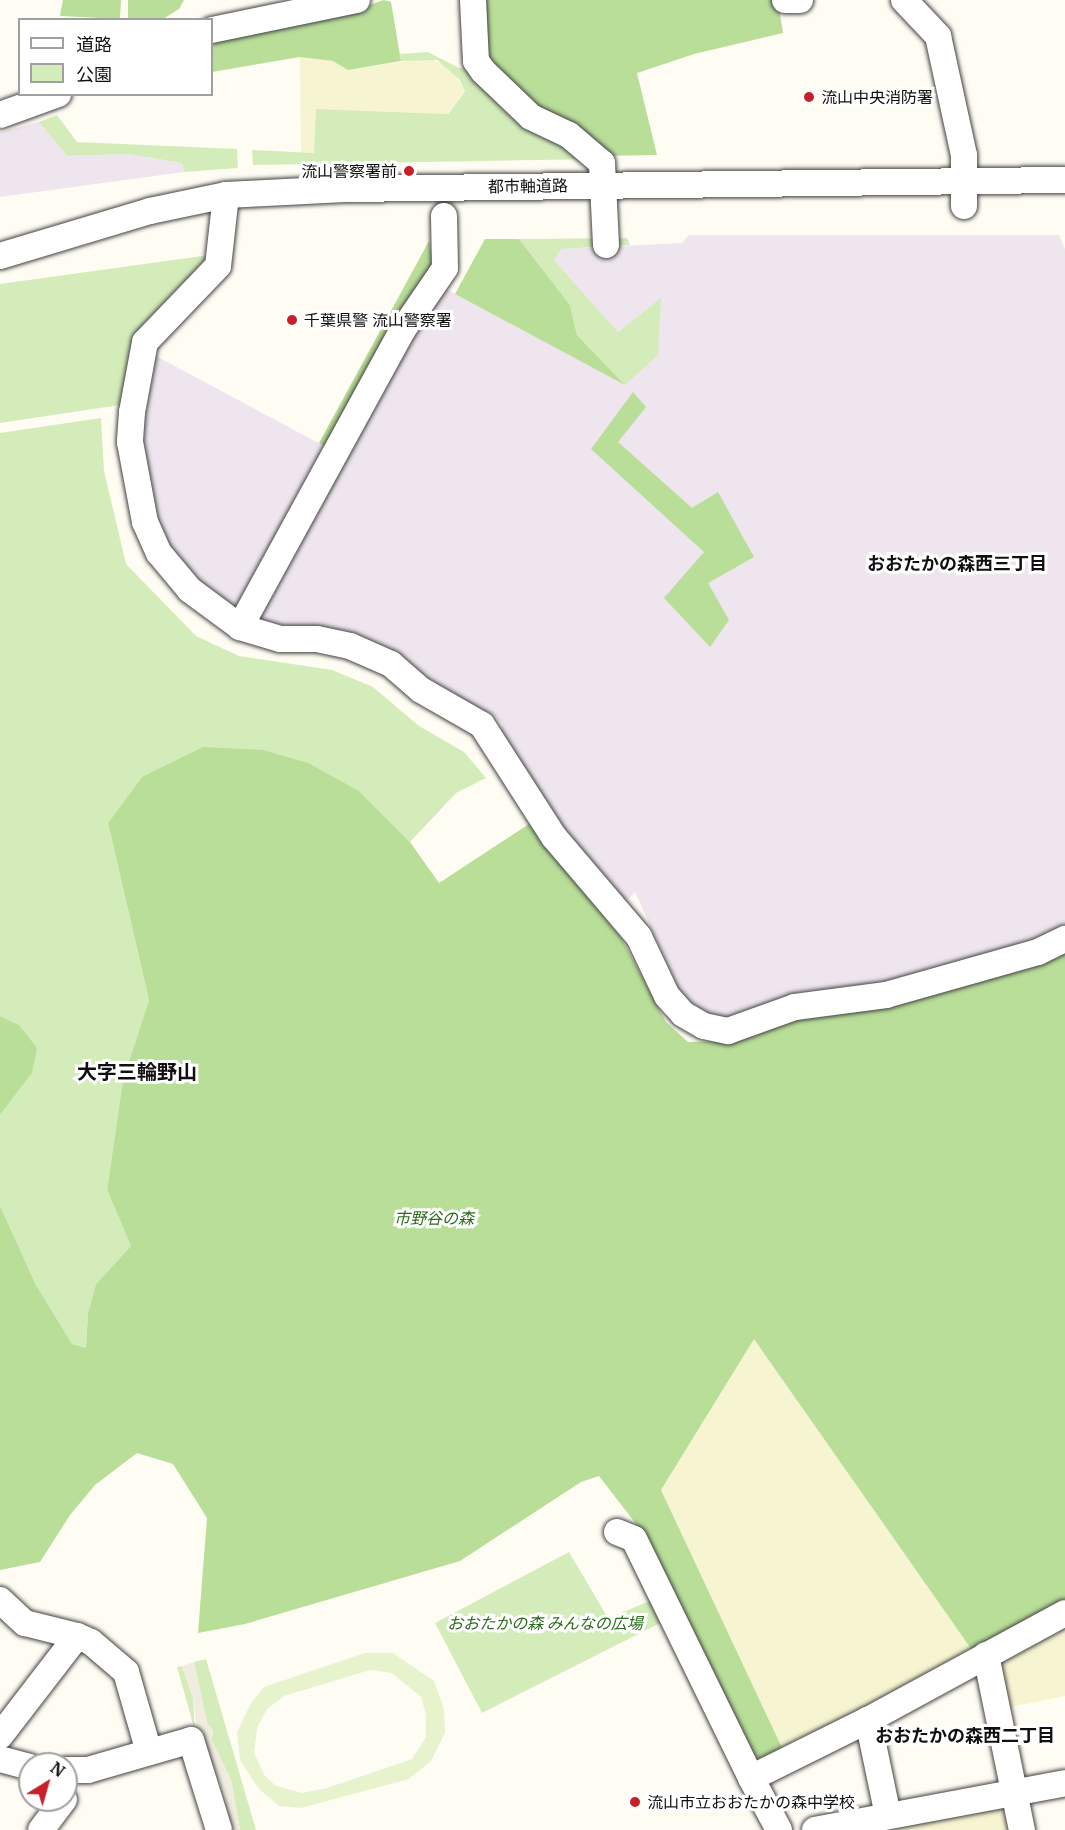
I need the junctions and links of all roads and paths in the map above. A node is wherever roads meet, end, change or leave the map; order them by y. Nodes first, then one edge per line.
1 (357, 0) edge
2 (473, 0) edge
3 (785, 0) edge
4 (800, 0) edge
5 (904, 0) edge
6 (213, 30) edge
7 (52, 96) edge
8 (0, 115) edge
9 (966, 179) junction
10 (1065, 180) edge
11 (605, 185) junction
12 (226, 195) junction
13 (964, 206) dead end
14 (444, 216) dead end
15 (606, 245) dead end
16 (0, 256) edge
17 (240, 627) junction
18 (1065, 939) edge
19 (617, 1532) dead end
20 (0, 1600) edge
21 (1065, 1613) edge
22 (77, 1636) junction
23 (986, 1655) junction
24 (868, 1720) junction
25 (0, 1736) edge
26 (149, 1752) junction
27 (0, 1759) edge
28 (18, 1764) edge
29 (78, 1770) edge
30 (751, 1778) junction
31 (1065, 1783) edge
32 (1015, 1792) junction
33 (55, 1812) edge
34 (888, 1816) junction
35 (41, 1830) edge
36 (219, 1830) edge
37 (779, 1830) edge
38 (815, 1830) edge
39 (1022, 1830) edge

1 - 6 street
2 - 11 street
3 - 4 street
5 - 9 street
7 - 8 street
9 - 10 street, 都市軸道路
9 - 11 street, 都市軸道路
9 - 13 street
11 - 12 street, 都市軸道路
11 - 15 street
12 - 16 street, 都市軸道路
12 - 17 street
14 - 17 street
17 - 18 street
19 - 30 street
20 - 22 street
21 - 23 street
22 - 25 street
22 - 26 street
23 - 24 street
23 - 32 street
24 - 30 street
24 - 34 street
26 - 29 street
26 - 36 street
27 - 28 street
30 - 37 street
31 - 32 street
32 - 34 street
32 - 39 street
33 - 35 street
34 - 38 street

